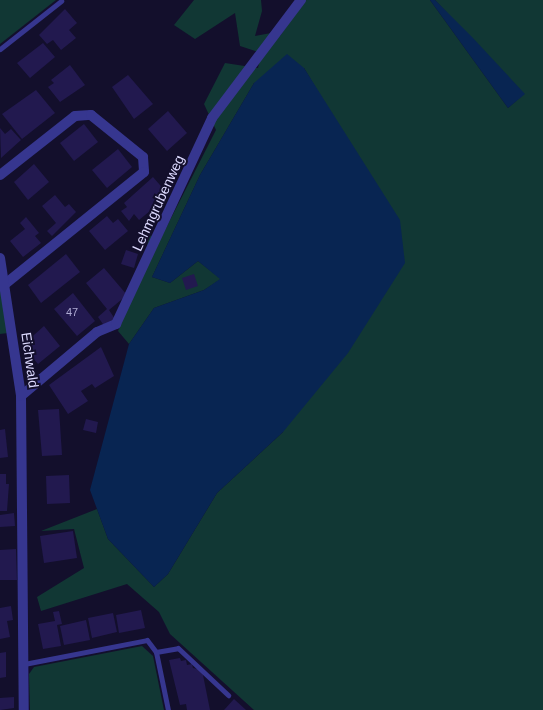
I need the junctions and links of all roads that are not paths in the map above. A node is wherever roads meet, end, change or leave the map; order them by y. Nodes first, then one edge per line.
1 (301, 0) edge
2 (60, 1) edge
3 (0, 49) edge
4 (0, 176) edge
5 (0, 260) edge
6 (5, 284) junction
7 (21, 396) junction
8 (156, 652) junction
9 (24, 664) junction
10 (228, 695) dead end
11 (24, 710) edge
12 (168, 710) edge

1 - 7 street, Lehmgrubenweg
2 - 3 lane
4 - 6 street
5 - 6 street, Eichwald
6 - 7 street, Eichwald
7 - 9 street, Eichwald
8 - 9 lane
8 - 10 lane
8 - 12 lane
9 - 11 street, Eichwald

